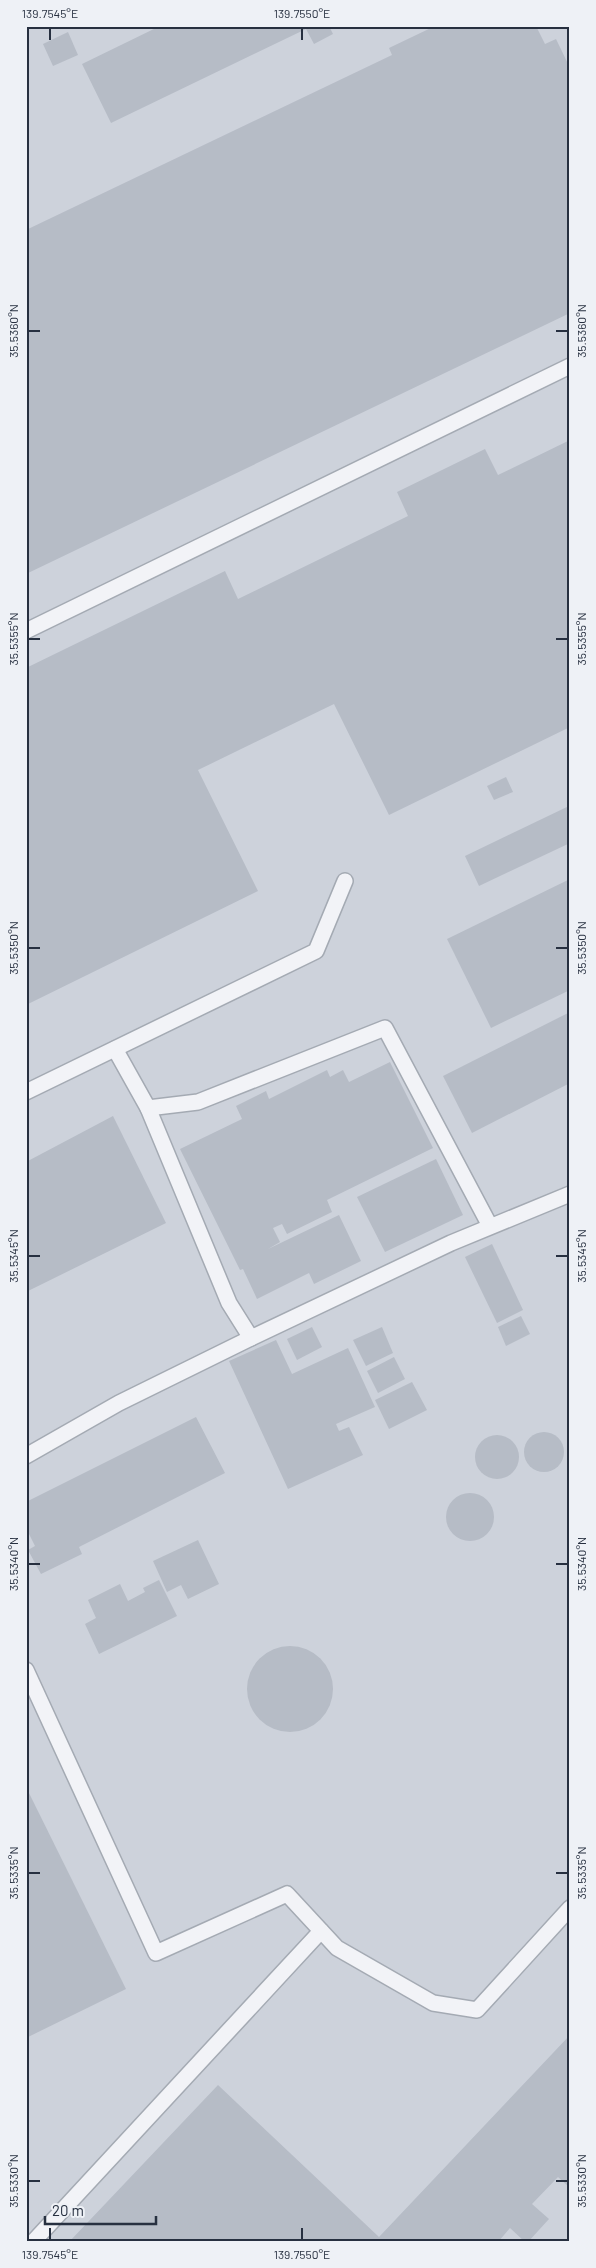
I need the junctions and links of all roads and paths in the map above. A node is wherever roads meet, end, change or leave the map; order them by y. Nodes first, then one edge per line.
1 (570, 366) edge
2 (26, 632) edge
3 (345, 881) dead end
4 (115, 1049) junction
5 (26, 1092) edge
6 (148, 1108) junction
7 (570, 1194) edge
8 (490, 1226) junction
9 (251, 1338) junction
10 (26, 1456) edge
11 (26, 1670) edge
12 (570, 1908) edge
13 (321, 1931) junction
14 (33, 2242) edge

1 - 2 lane
3 - 4 lane
4 - 5 lane
4 - 6 lane
6 - 8 lane
6 - 9 lane
7 - 8 lane
8 - 9 lane
9 - 10 lane
11 - 13 lane
12 - 13 lane
13 - 14 lane

